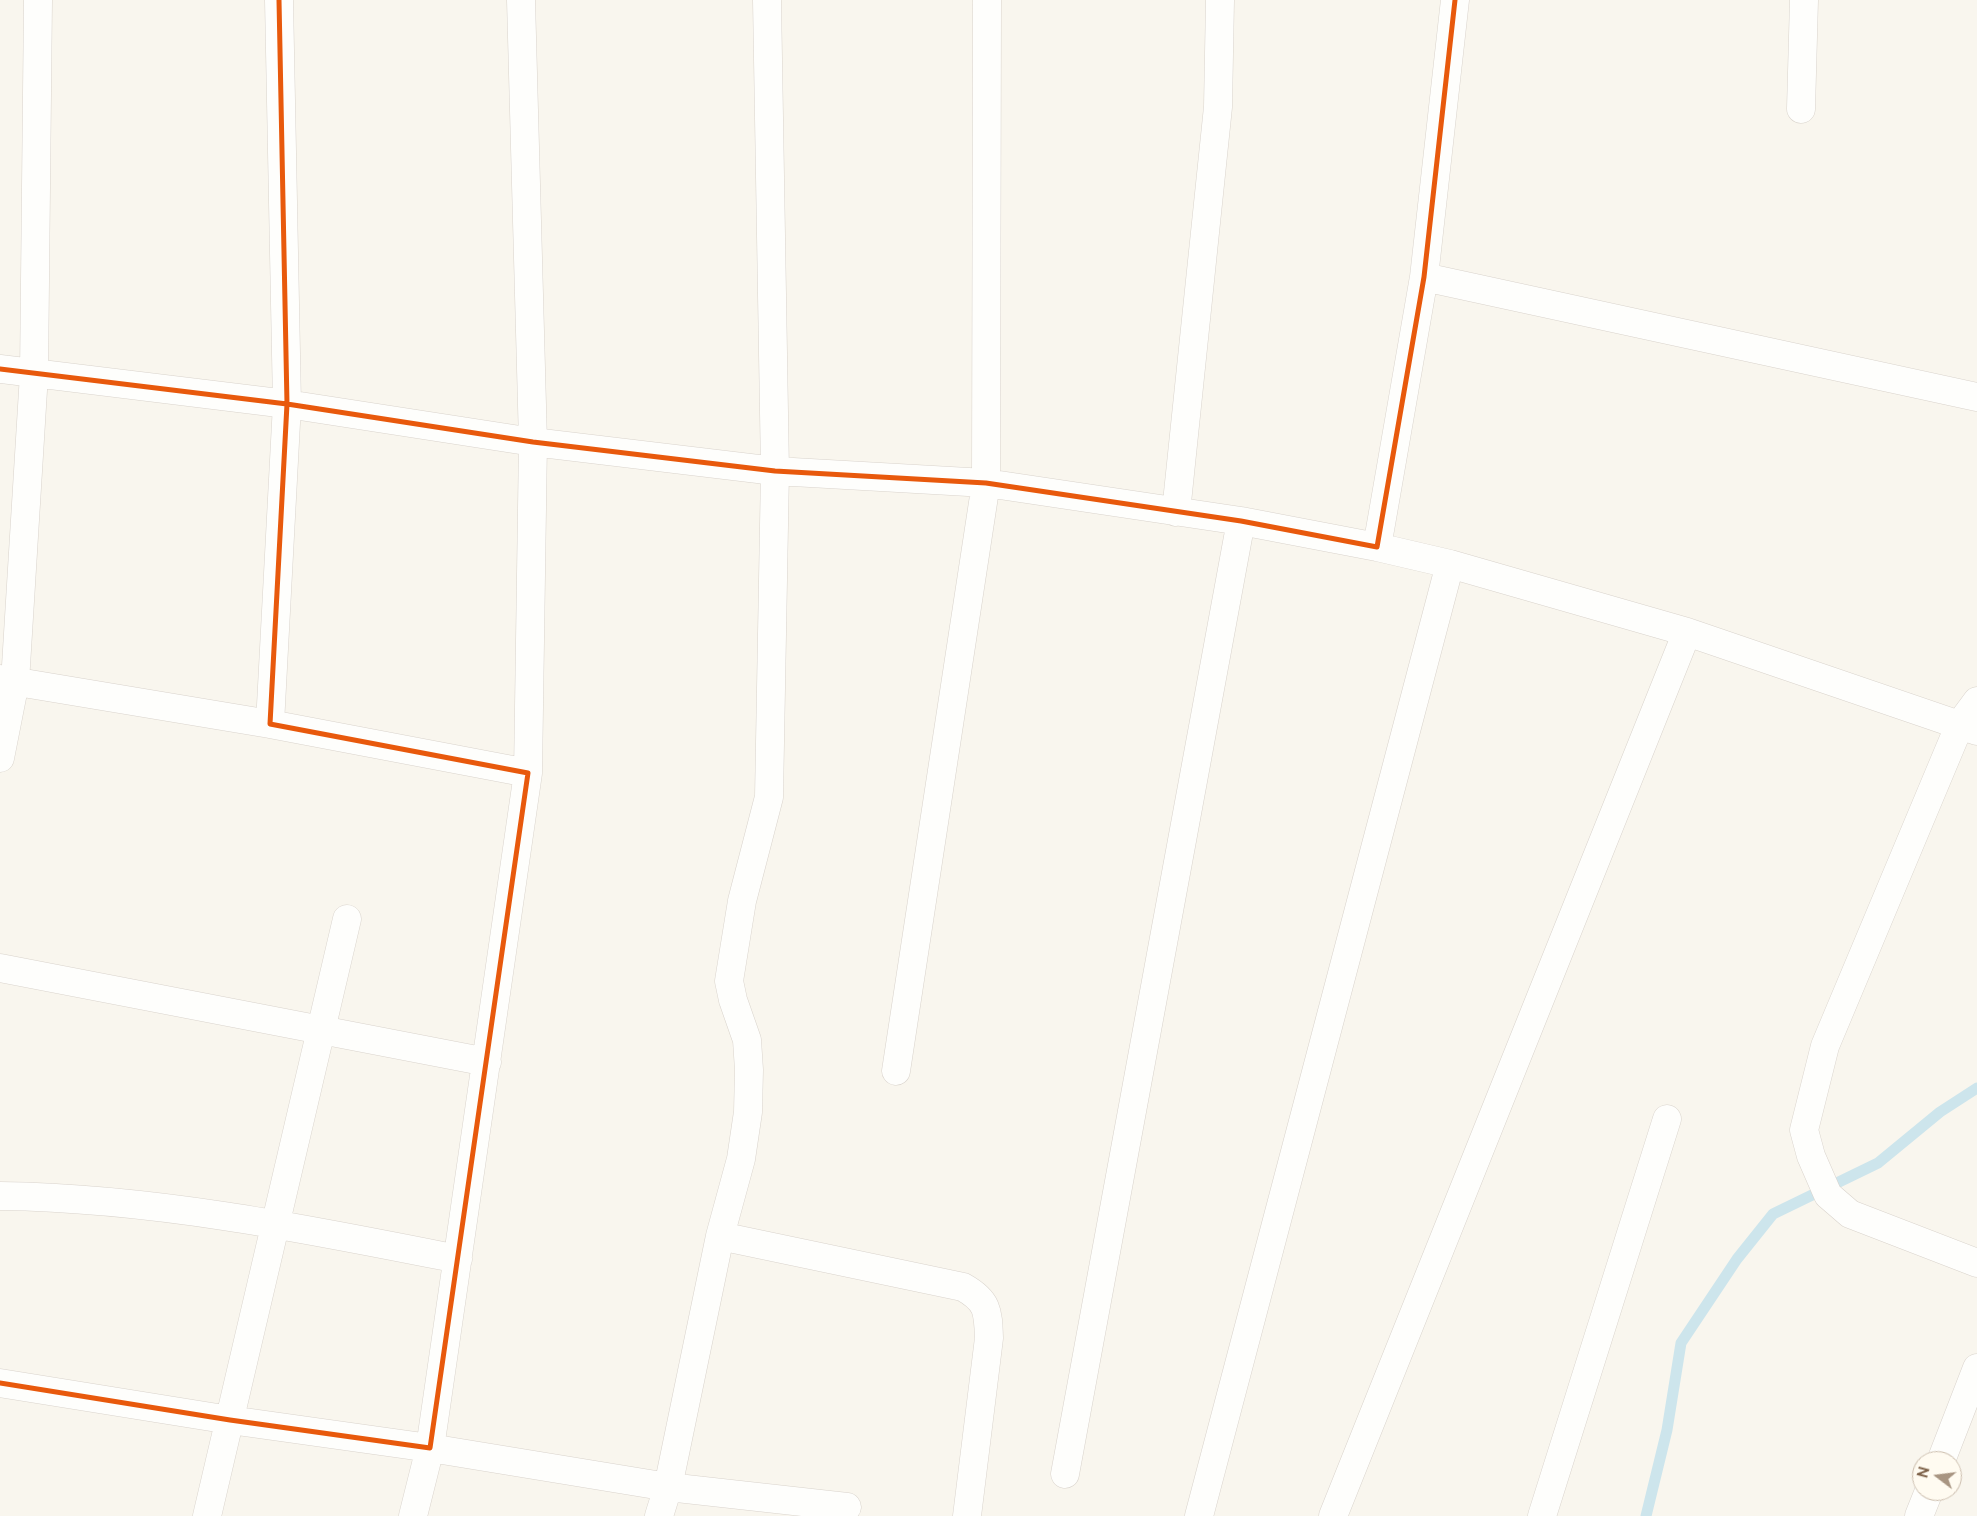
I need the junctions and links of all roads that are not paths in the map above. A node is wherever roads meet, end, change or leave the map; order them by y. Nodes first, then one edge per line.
1 (38, 0) edge
2 (279, 0) edge
3 (521, 0) edge
4 (767, 0) edge
5 (987, 0) edge
6 (1220, 0) edge
7 (1455, 0) edge
8 (1804, 0) edge
9 (1801, 108) dead end
10 (1424, 278) junction
11 (0, 369) edge
12 (34, 374) junction
13 (1977, 397) edge
14 (287, 404) junction
15 (533, 442) junction
16 (775, 471) junction
17 (986, 483) junction
18 (1176, 512) junction
19 (1241, 521) junction
20 (1377, 548) junction
21 (1450, 564) junction
22 (1687, 632) junction
23 (8, 681) edge
24 (1977, 701) edge
25 (270, 724) junction
26 (1969, 728) edge
27 (0, 758) edge
28 (528, 772) junction
29 (347, 919) dead end
30 (0, 968) edge
31 (320, 1030) junction
32 (487, 1062) junction
33 (896, 1071) dead end
34 (1667, 1119) dead end
35 (0, 1196) edge
36 (275, 1223) junction
37 (720, 1236) junction
38 (458, 1259) junction
39 (1977, 1262) edge
40 (1977, 1368) edge
41 (0, 1383) edge
42 (230, 1420) junction
43 (430, 1448) junction
44 (1945, 1451) edge
45 (1065, 1474) dead end
46 (668, 1487) junction
47 (1925, 1501) edge
48 (847, 1507) dead end
49 (208, 1516) edge
50 (413, 1516) edge
51 (659, 1516) edge
52 (967, 1516) edge
53 (1199, 1516) edge
54 (1333, 1516) edge
55 (1542, 1516) edge
56 (1919, 1516) edge

1 - 12 street
2 - 14 street
3 - 15 street
4 - 16 street
5 - 17 street
6 - 18 street
7 - 10 street
8 - 9 street
10 - 13 street
10 - 20 street
11 - 12 street
12 - 14 street
12 - 23 street
14 - 15 street
14 - 25 street
15 - 16 street
15 - 28 street
16 - 17 street
16 - 37 street
17 - 18 street
17 - 33 street
18 - 19 street
19 - 20 street
19 - 45 street
20 - 21 street
21 - 22 street
21 - 53 street
22 - 26 street
22 - 54 street
23 - 25 street
23 - 27 street
24 - 26 street
25 - 28 street
26 - 39 street
28 - 32 street
29 - 31 street
30 - 31 street
31 - 32 street
31 - 36 street
32 - 38 street
34 - 55 street
35 - 36 street
36 - 38 street
36 - 42 street
37 - 46 street
37 - 52 street
38 - 43 street
40 - 44 street
41 - 42 street
42 - 43 street
42 - 49 street
43 - 46 street
43 - 50 street
46 - 48 street
46 - 51 street
47 - 56 street

